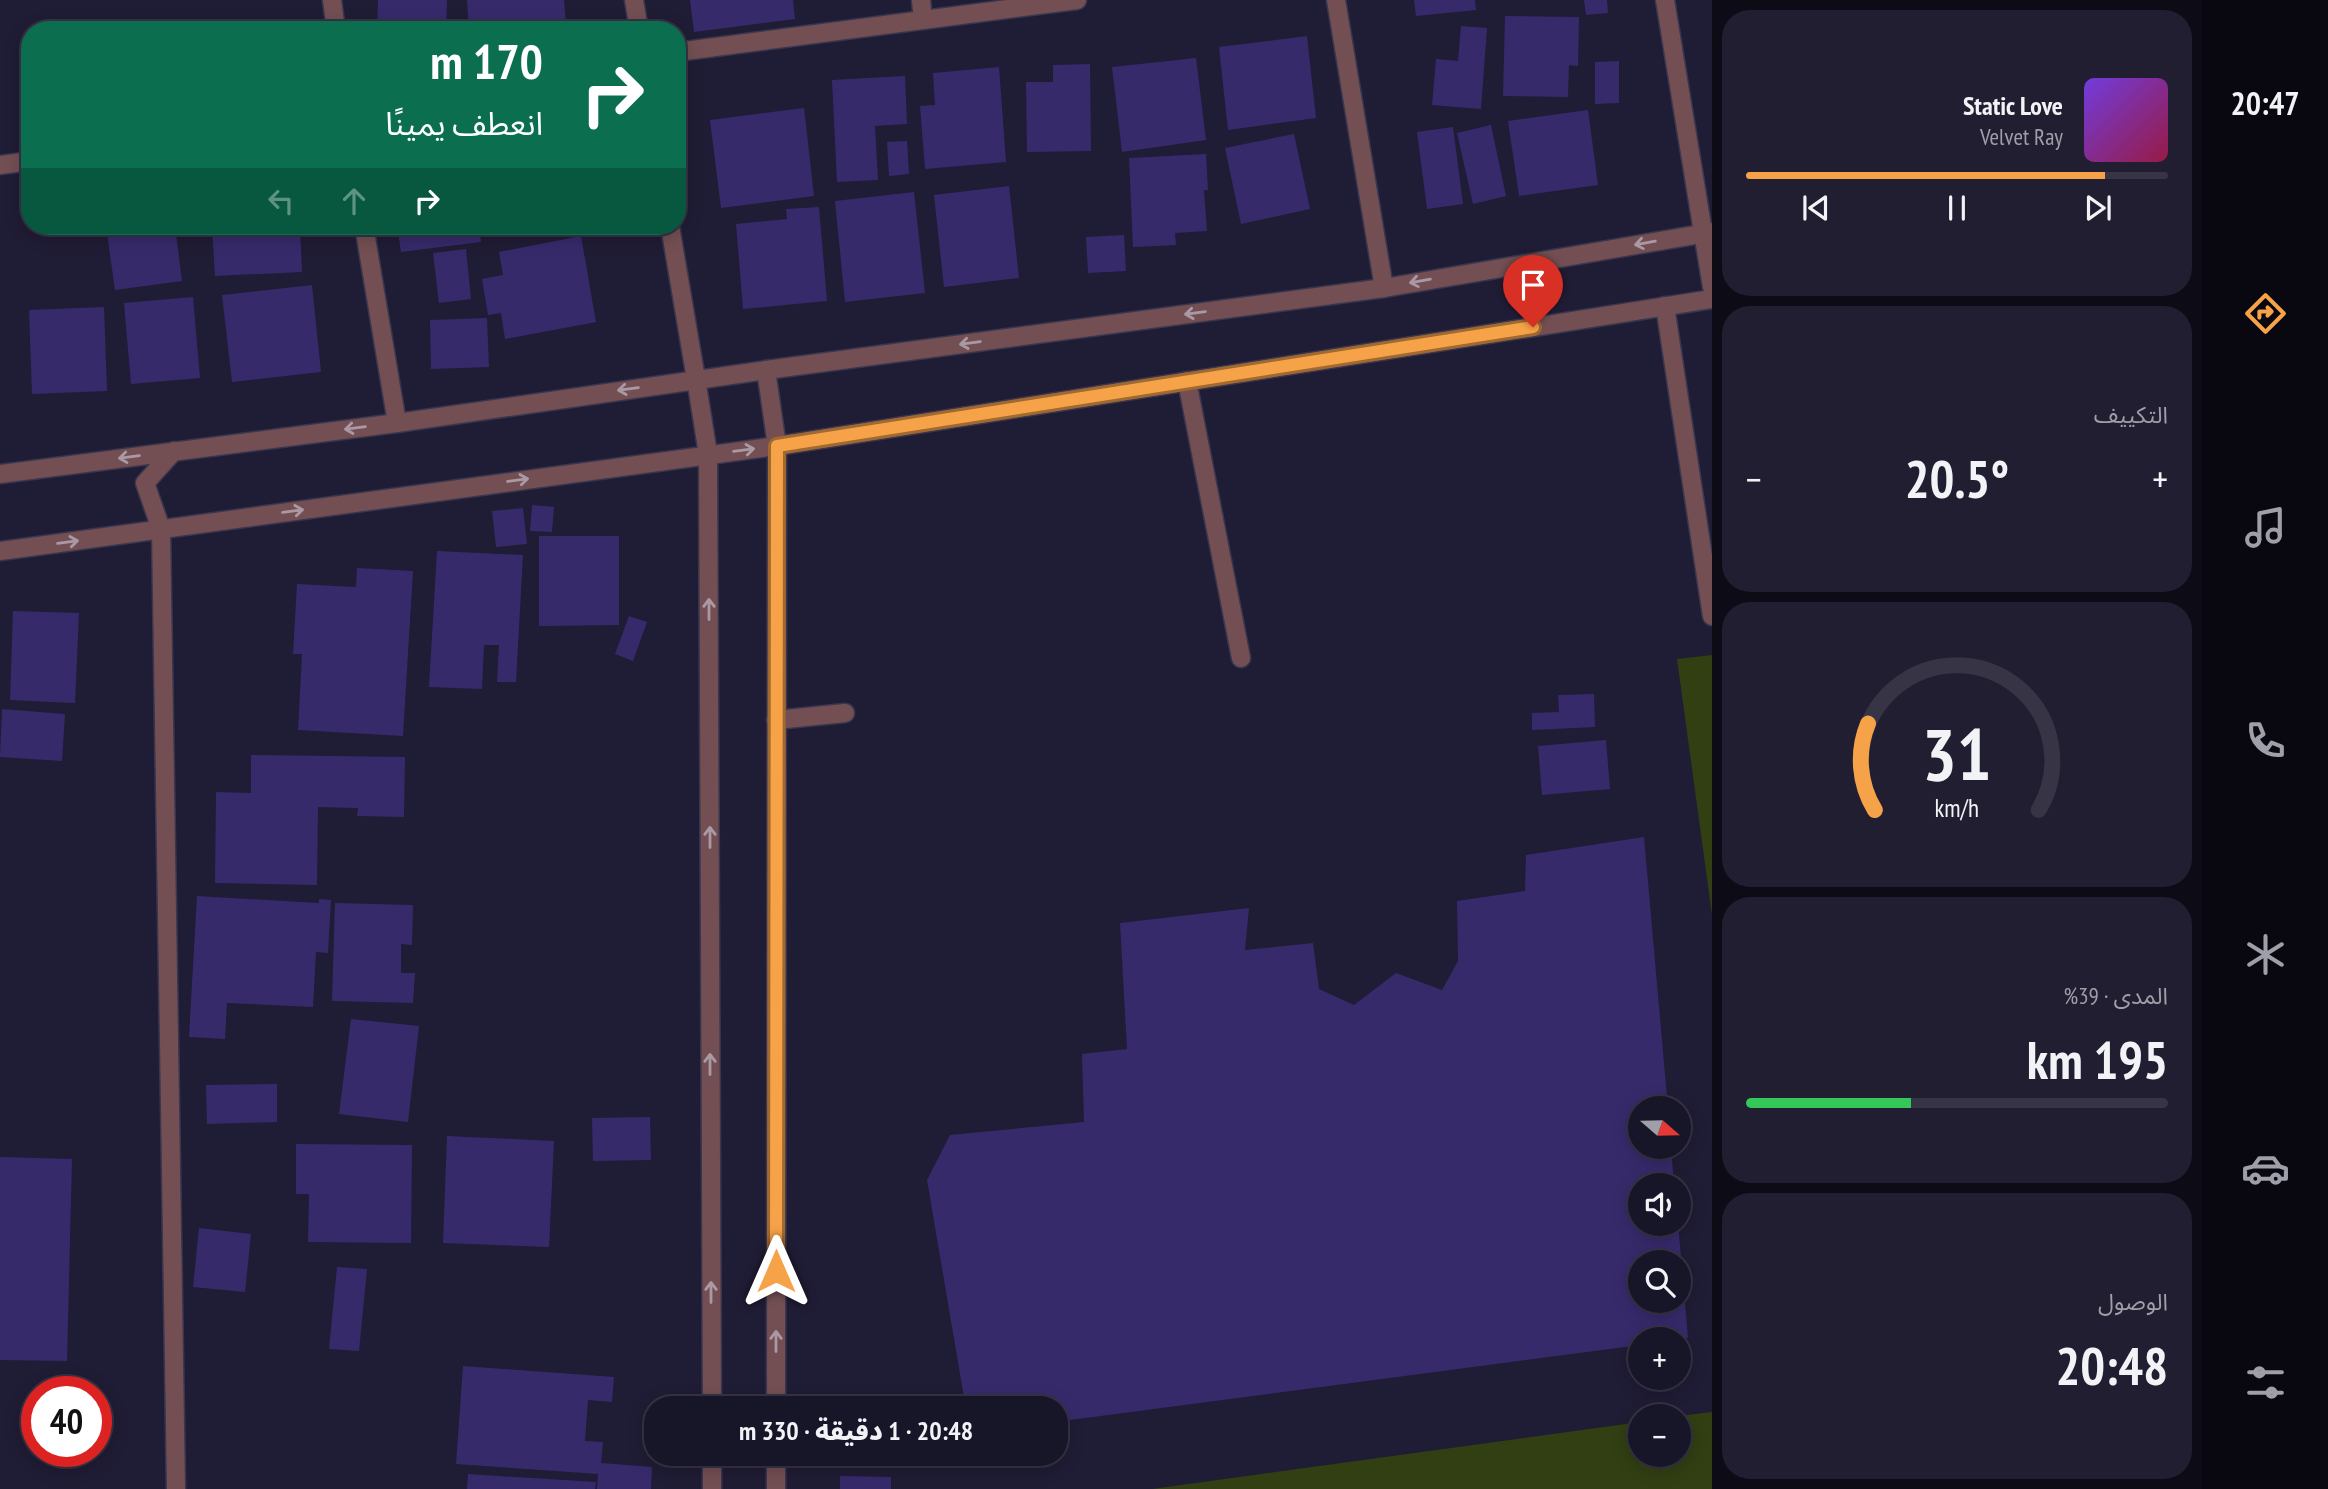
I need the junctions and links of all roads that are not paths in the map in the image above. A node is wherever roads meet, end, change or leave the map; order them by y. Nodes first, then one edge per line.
1 (332, 0) edge
2 (634, 0) edge
3 (922, 0) edge
4 (1077, 0) edge
5 (1336, 0) edge
6 (1665, 0) edge
7 (923, 20) junction
8 (335, 21) edge
9 (638, 21) edge
10 (686, 51) edge
11 (21, 162) edge
12 (0, 165) edge
13 (1707, 232) edge
14 (366, 235) edge
15 (672, 235) edge
16 (1712, 287) edge
17 (1384, 288) junction
18 (1712, 299) edge
19 (1665, 306) junction
20 (766, 370) junction
21 (696, 379) junction
22 (1187, 381) junction
23 (397, 423) junction
24 (777, 446) junction
25 (174, 452) junction
26 (708, 454) junction
27 (0, 474) edge
28 (161, 529) junction
29 (0, 551) edge
30 (1712, 616) edge
31 (1241, 658) dead end
32 (845, 713) dead end
33 (776, 720) junction
34 (712, 1396) edge
35 (776, 1396) edge
36 (712, 1466) edge
37 (776, 1466) edge
38 (176, 1489) edge
39 (712, 1489) edge
40 (776, 1489) edge

1 - 8 street
2 - 9 street
3 - 7 street
4 - 7 street
5 - 17 street
6 - 13 street
7 - 10 street
11 - 12 street
13 - 16 street
13 -> 17 street
14 - 23 street
15 - 21 street
17 -> 20 street
18 - 19 street
19 - 22 street
19 - 30 street
20 - 21 street
20 - 24 street
21 -> 23 street
21 - 26 street
22 - 24 street
22 - 31 street
23 -> 25 street
26 -> 24 street
24 - 33 street
25 -> 27 street
25 - 28 street
28 -> 26 street
34 -> 26 street
29 -> 28 street
28 - 38 street
32 - 33 street
35 -> 33 street
36 - 39 street
37 - 40 street

